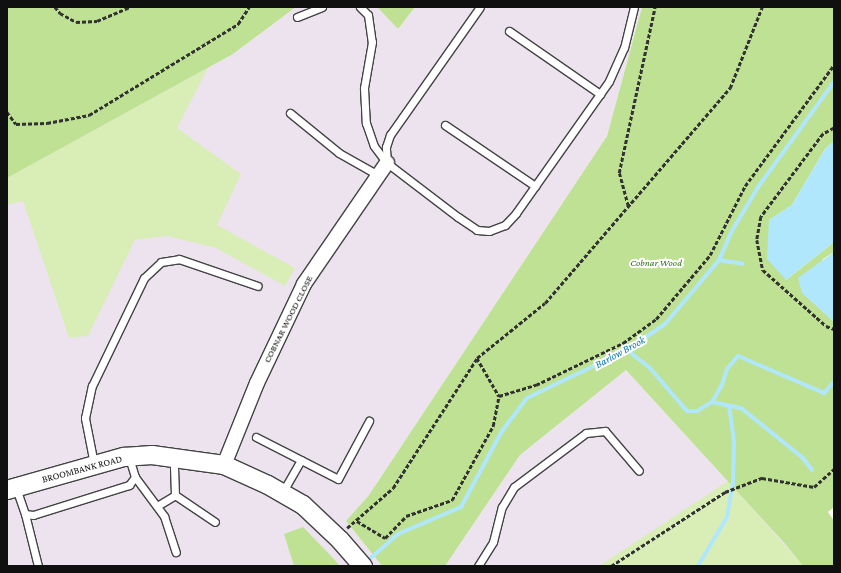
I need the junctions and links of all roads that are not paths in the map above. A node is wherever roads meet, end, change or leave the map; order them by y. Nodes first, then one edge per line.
1 (322, 7) edge
2 (360, 7) edge
3 (480, 7) edge
4 (634, 7) edge
5 (297, 17) dead end
6 (509, 31) dead end
7 (600, 94) junction
8 (290, 112) dead end
9 (445, 125) dead end
10 (387, 163) junction
11 (378, 175) junction
12 (535, 186) junction
13 (258, 286) dead end
14 (370, 420) dead end
15 (256, 437) dead end
16 (129, 457) junction
17 (174, 458) junction
18 (301, 460) junction
19 (94, 464) junction
20 (224, 465) junction
21 (639, 471) dead end
22 (135, 477) junction
23 (11, 489) edge
24 (282, 493) junction
25 (175, 495) junction
26 (157, 506) junction
27 (25, 514) junction
28 (215, 522) dead end
29 (176, 552) dead end
30 (38, 566) edge
31 (363, 566) edge
32 (478, 566) edge

1 - 5 lane
2 - 10 lane
3 - 10 lane
4 - 7 lane
6 - 7 lane
7 - 12 lane
8 - 11 lane
9 - 12 lane
10 - 11 street, COBNAR WOOD CLOSE
10 - 12 lane
11 - 20 street, COBNAR WOOD CLOSE
13 - 19 lane
14 - 18 lane
15 - 18 lane
16 - 17 street, BROOMBANK ROAD
16 - 19 street, BROOMBANK ROAD
16 - 22 lane
17 - 20 street, BROOMBANK ROAD
17 - 25 lane
18 - 24 lane
19 - 23 street, BROOMBANK ROAD
20 - 24 street, BROOMBANK ROAD
21 - 32 lane
22 - 26 lane
22 - 27 lane
23 - 27 lane
24 - 31 street, BROOMBANK ROAD
25 - 26 lane
25 - 28 lane
26 - 29 lane
27 - 30 lane

